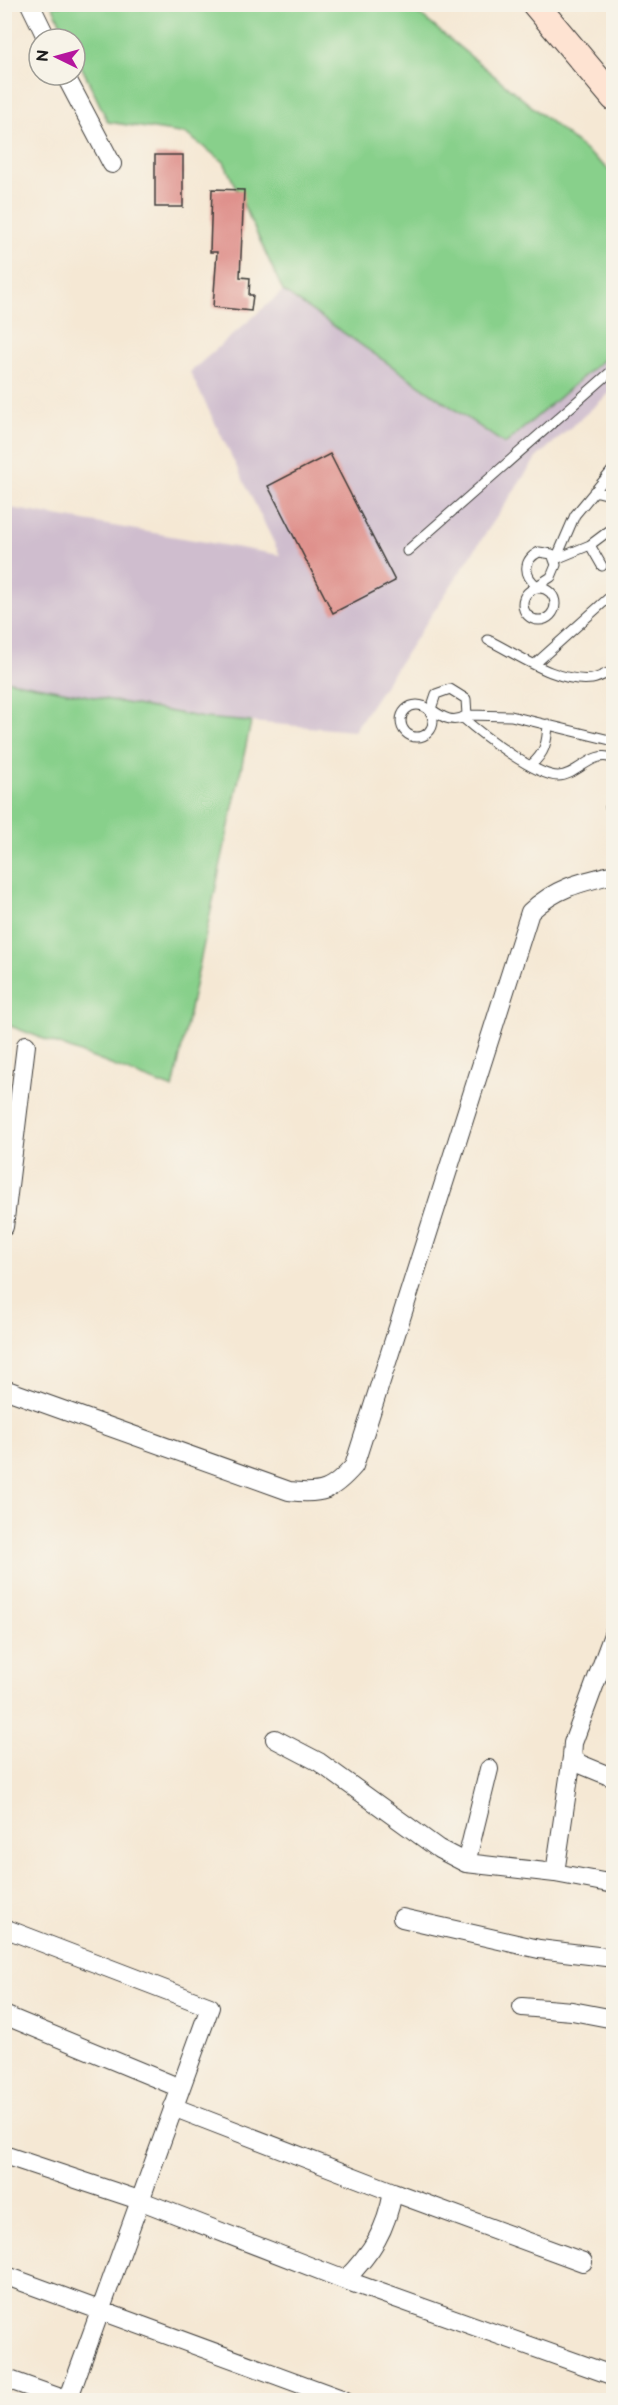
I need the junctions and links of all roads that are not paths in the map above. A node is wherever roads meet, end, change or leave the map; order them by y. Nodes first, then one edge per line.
1 (30, 4) edge
2 (536, 4) edge
3 (41, 27) edge
4 (72, 87) edge
5 (614, 98) edge
6 (111, 164) dead end
7 (614, 369) edge
8 (614, 468) edge
9 (594, 491) junction
10 (614, 496) edge
11 (614, 527) edge
12 (590, 545) junction
13 (407, 551) dead end
14 (556, 559) junction
15 (602, 566) dead end
16 (614, 593) edge
17 (488, 640) dead end
18 (535, 664) junction
19 (614, 670) edge
20 (465, 716) junction
21 (548, 724) junction
22 (614, 741) edge
23 (614, 759) edge
24 (531, 765) junction
25 (614, 874) edge
26 (26, 1045) dead end
27 (4, 1074) edge
28 (22, 1081) junction
29 (7, 1184) edge
30 (4, 1227) edge
31 (4, 1389) edge
32 (614, 1632) edge
33 (275, 1739) dead end
34 (572, 1757) junction
35 (489, 1769) dead end
36 (614, 1778) edge
37 (466, 1863) junction
38 (555, 1873) junction
39 (614, 1884) edge
40 (402, 1918) dead end
41 (4, 1928) edge
42 (614, 1958) edge
43 (522, 2007) dead end
44 (4, 2015) edge
45 (614, 2019) edge
46 (180, 2088) junction
47 (173, 2107) junction
48 (4, 2155) edge
49 (393, 2192) junction
50 (139, 2200) junction
51 (583, 2262) dead end
52 (4, 2275) edge
53 (345, 2280) junction
54 (100, 2309) junction
55 (614, 2376) edge
56 (4, 2378) edge
57 (67, 2400) edge
58 (344, 2400) edge

1 - 3 street
2 - 5 main road
4 - 6 street
7 - 13 lane
8 - 9 lane
9 - 10 lane
9 - 14 lane
11 - 12 lane
12 - 14 lane
12 - 15 lane
14 - 14 lane
16 - 18 lane
17 - 18 lane
18 - 19 lane
20 - 20 lane
20 - 21 lane
20 - 24 lane
21 - 22 lane
21 - 24 lane
23 - 24 lane
25 - 31 street
26 - 28 street
27 - 28 street
28 - 29 street
29 - 30 street
32 - 34 street
33 - 37 street
34 - 36 street
34 - 38 street
35 - 37 street
37 - 38 street
38 - 39 street
40 - 42 street
41 - 46 street
43 - 45 street
44 - 46 street
46 - 47 street
47 - 49 street
47 - 50 street
48 - 50 street
49 - 51 street
49 - 53 street
50 - 53 street
50 - 54 street
52 - 54 street
53 - 55 street
54 - 57 street
54 - 58 street
56 - 57 street

